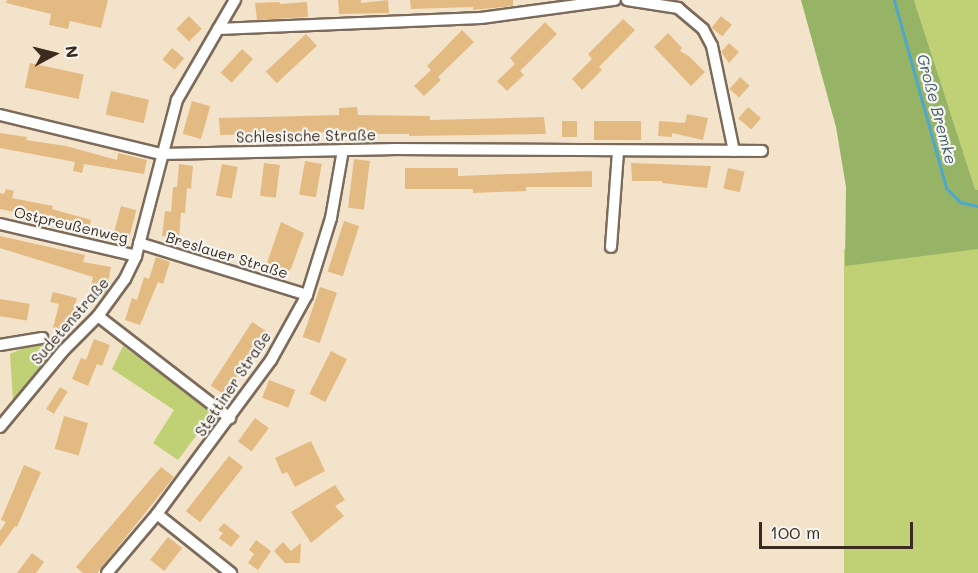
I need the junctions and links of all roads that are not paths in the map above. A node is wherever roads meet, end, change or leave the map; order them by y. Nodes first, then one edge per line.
1 (234, 0) edge
2 (615, 0) edge
3 (627, 0) edge
4 (678, 4) edge
5 (218, 29) junction
6 (0, 115) edge
7 (344, 150) junction
8 (618, 151) junction
9 (734, 151) junction
10 (762, 151) dead end
11 (161, 154) junction
12 (0, 224) edge
13 (140, 243) junction
14 (611, 247) dead end
15 (136, 256) junction
16 (307, 295) junction
17 (98, 316) junction
18 (42, 338) dead end
19 (0, 345) edge
20 (230, 418) junction
21 (0, 427) edge
22 (157, 514) junction
23 (106, 573) edge
24 (231, 573) edge

1 - 5 street, Sudetenstraße
2 - 5 street
3 - 4 street
4 - 9 street
5 - 11 street, Sudetenstraße
6 - 11 street, Schlesische Straße
7 - 8 street, Schlesische Straße
7 - 11 street, Schlesische Straße
7 - 16 street, Stettiner Straße
8 - 9 street, Schlesische Straße
8 - 14 street
9 - 10 street, Schlesische Straße
11 - 13 street, Sudetenstraße
12 - 15 street, Ostpreußenweg
13 - 15 street, Sudetenstraße
13 - 16 street, Breslauer Straße
15 - 17 street, Sudetenstraße
16 - 20 street, Stettiner Straße
17 - 20 street
17 - 21 street, Sudetenstraße
18 - 19 street
20 - 22 street, Stettiner Straße
22 - 23 street, Stettiner Straße
22 - 24 street

